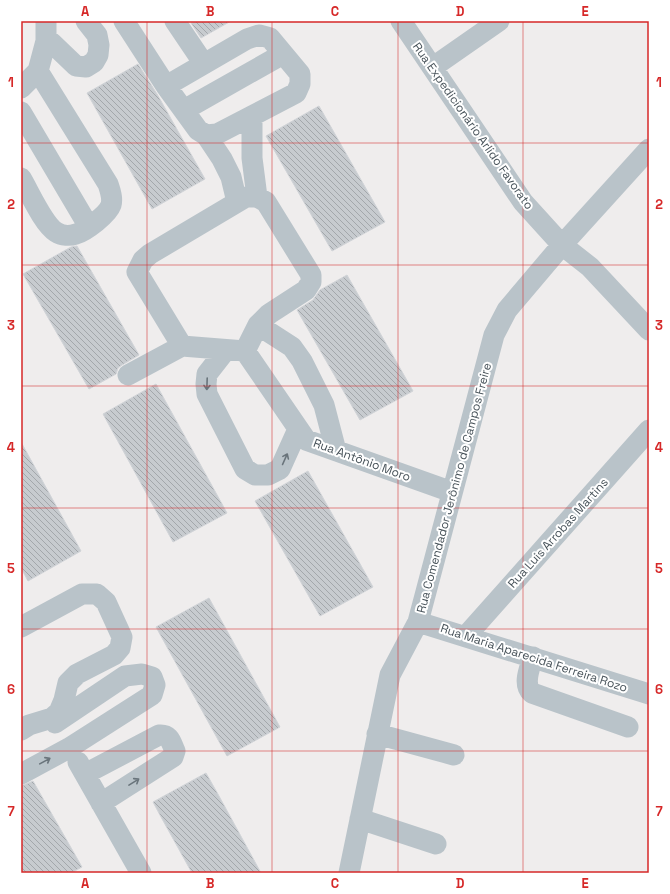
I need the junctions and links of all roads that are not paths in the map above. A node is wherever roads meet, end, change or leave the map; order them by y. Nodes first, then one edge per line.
1 (86, 21) edge
2 (124, 21) edge
3 (175, 21) edge
4 (401, 21) edge
5 (499, 21) edge
6 (46, 31) edge
7 (283, 54) junction
8 (204, 64) junction
9 (433, 67) junction
10 (38, 71) junction
11 (166, 86) junction
12 (21, 88) edge
13 (184, 110) junction
14 (21, 112) edge
15 (252, 116) junction
16 (206, 135) junction
17 (649, 149) edge
18 (21, 178) edge
19 (247, 199) junction
20 (89, 227) junction
21 (562, 245) junction
22 (258, 325) junction
23 (649, 330) edge
24 (182, 346) junction
25 (235, 351) junction
26 (128, 375) dead end
27 (298, 428) junction
28 (649, 430) edge
29 (336, 451) junction
30 (452, 492) junction
31 (418, 622) junction
32 (22, 624) edge
33 (466, 636) junction
34 (533, 657) junction
35 (649, 694) edge
36 (54, 720) junction
37 (24, 723) edge
38 (628, 727) dead end
39 (377, 734) junction
40 (69, 748) junction
41 (454, 755) dead end
42 (21, 774) edge
43 (85, 774) junction
44 (101, 803) junction
45 (360, 819) junction
46 (436, 844) dead end
47 (141, 873) edge
48 (349, 873) edge

1 - 6 street
2 - 11 street
3 - 8 street
4 - 9 street, Rua Expedicionário Arlido Favorato
5 - 9 street
6 - 10 street
7 - 8 street
7 - 13 street
7 - 15 street
8 - 11 street
9 - 21 street, Rua Expedicionário Arlido Favorato
10 - 12 street
10 - 20 street
11 - 13 street
13 - 16 street
14 - 20 street
15 - 16 street
15 - 19 street
16 - 19 street
17 - 21 street, Rua Comendador Jerônimo de Campos Freire
18 - 20 street
19 - 22 street
19 - 24 street
21 - 23 street, Rua Expedicionário Arlido Favorato
21 - 30 street, Rua Comendador Jerônimo de Campos Freire
22 - 25 street
22 - 29 street
24 - 25 street
24 - 26 street
25 - 27 street, Rua Antônio Moro
25 -> 27 street
27 - 29 street, Rua Antônio Moro
28 - 33 street, Rua Luis Arrobas Martins
29 - 30 street, Rua Antônio Moro
30 - 31 street, Rua Comendador Jerônimo de Campos Freire
31 - 33 street, Rua Maria Aparecida Ferreira Rozo
31 - 39 street, Rua Comendador Jerônimo de Campos Freire
32 - 36 street
33 - 34 street, Rua Maria Aparecida Ferreira Rozo
34 - 35 street, Rua Maria Aparecida Ferreira Rozo
34 - 38 street
36 - 37 street
36 - 40 street
36 - 40 street
39 - 41 street
39 - 45 street, Rua Comendador Jerônimo de Campos Freire
42 -> 40 street
40 - 43 street
43 - 44 street
44 -> 43 street
44 - 47 street
45 - 46 street
45 - 48 street, Rua Comendador Jerônimo de Campos Freire

